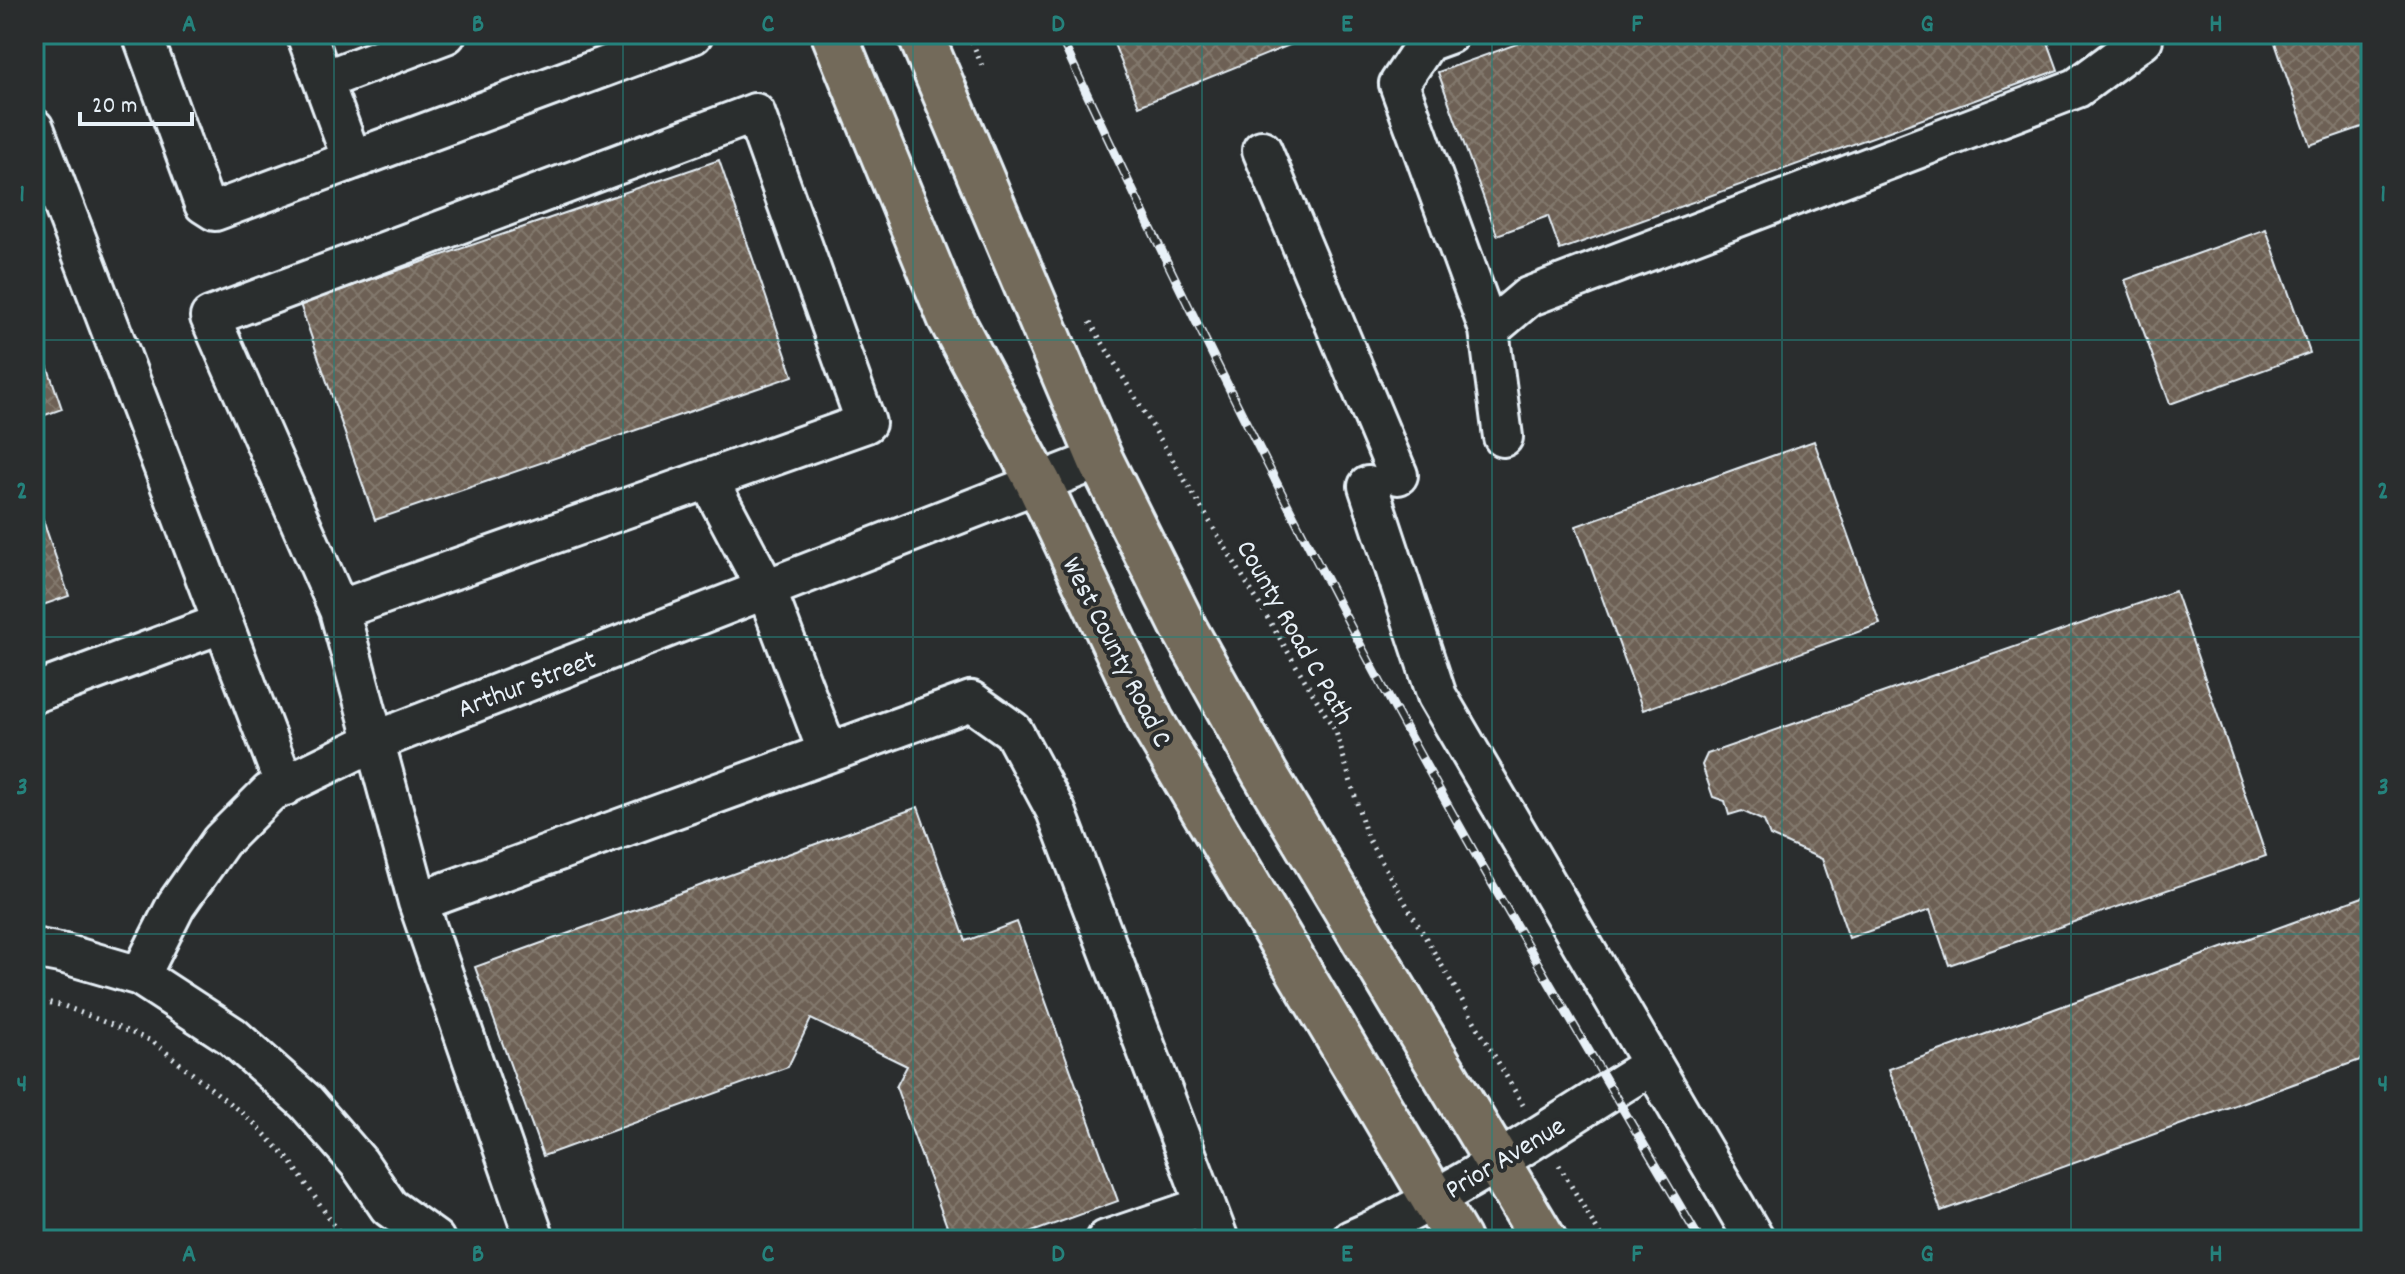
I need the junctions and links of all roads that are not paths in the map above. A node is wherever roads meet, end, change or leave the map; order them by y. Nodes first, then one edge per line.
1 (142, 34) edge
2 (306, 34) edge
3 (446, 34) edge
4 (693, 34) edge
5 (834, 34) edge
6 (920, 34) edge
7 (1449, 34) edge
8 (2143, 34) edge
9 (324, 80) junction
10 (34, 128) edge
11 (1262, 150) dead end
12 (352, 160) junction
13 (1489, 330) junction
14 (1503, 437) dead end
15 (1100, 459) junction
16 (708, 479) junction
17 (1038, 482) junction
18 (766, 589) junction
19 (339, 610) junction
20 (223, 623) junction
21 (34, 693) edge
22 (373, 742) junction
23 (828, 753) junction
24 (285, 786) junction
25 (418, 902) junction
26 (34, 948) edge
27 (140, 976) junction
28 (1652, 1065) junction
29 (1497, 1162) junction
30 (1434, 1198) junction
31 (1212, 1223) edge
32 (390, 1224) edge
33 (435, 1240) edge
34 (535, 1240) edge
35 (1106, 1240) edge
36 (1351, 1240) edge
37 (1458, 1240) edge
38 (1544, 1240) edge
39 (1755, 1240) edge

1 - 12 street
2 - 9 street
3 - 9 street
4 - 12 street
5 - 17 main road, West County Road C
6 - 15 main road
7 - 13 street
8 - 13 street
9 - 12 street
10 - 20 street
11 - 28 street
13 - 14 street
15 - 17 street, Arthur Street
15 - 29 main road
16 - 18 street
16 - 19 street
16 - 19 street
17 - 18 street, Arthur Street
17 - 30 main road, West County Road C
18 - 22 street, Arthur Street
18 - 23 street
19 - 22 street
20 - 21 street
20 - 24 street
22 - 24 street, Arthur Street
22 - 25 street
23 - 25 street
23 - 31 street
24 - 27 street, Arthur Street
25 - 34 street
26 - 27 street
27 - 32 street
28 - 29 street, Prior Avenue
28 - 39 street
29 - 30 street, Prior Avenue
29 - 38 main road
30 - 36 street, Prior Avenue
30 - 37 main road, West County Road C
31 - 35 street
32 - 33 street

